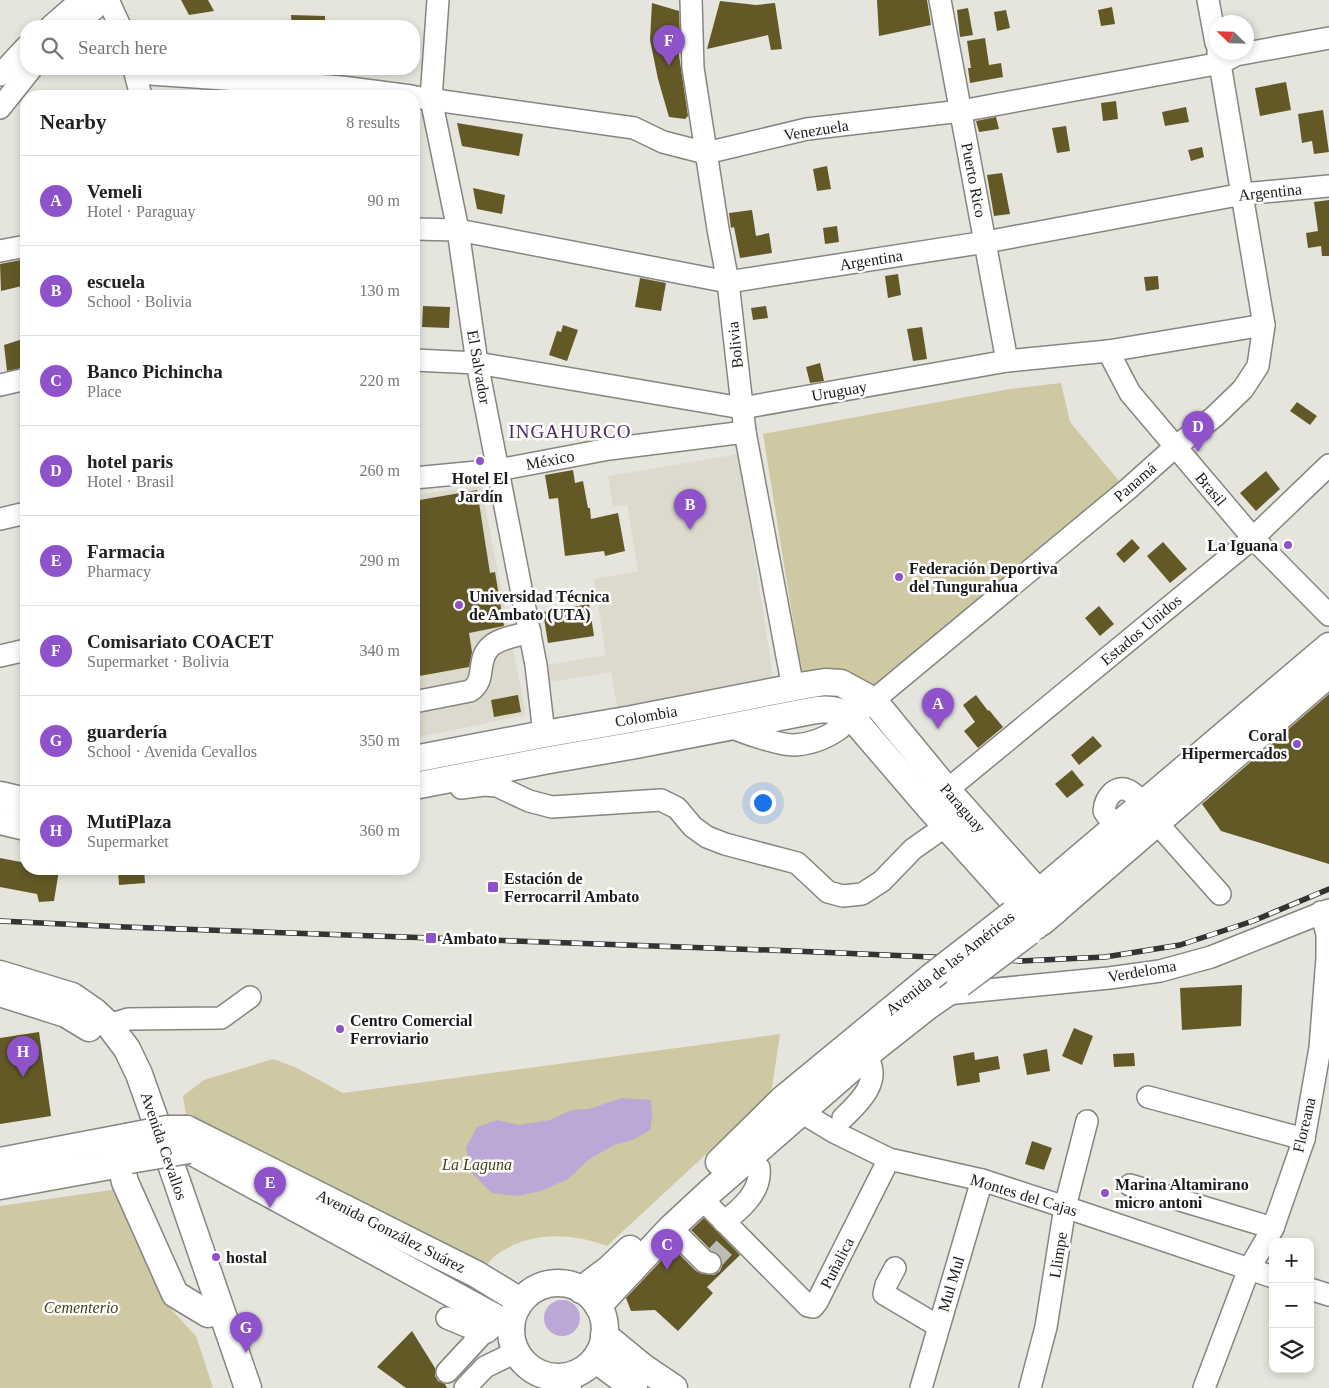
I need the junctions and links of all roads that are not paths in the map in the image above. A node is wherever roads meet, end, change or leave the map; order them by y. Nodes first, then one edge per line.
1 (82, 0) edge
2 (104, 0) edge
3 (108, 0) edge
4 (438, 0) edge
5 (690, 0) edge
6 (940, 0) edge
7 (1208, 0) edge
8 (1211, 15) edge
9 (58, 20) edge
10 (82, 20) edge
11 (117, 20) edge
12 (1329, 38) edge
13 (1254, 52) edge
14 (1329, 52) edge
15 (20, 53) edge
16 (1209, 55) edge
17 (1219, 60) edge
18 (1226, 60) edge
19 (0, 75) edge
20 (26, 75) edge
21 (136, 75) edge
22 (187, 75) edge
23 (140, 90) edge
24 (365, 90) edge
25 (420, 92) edge
26 (420, 97) edge
27 (420, 100) edge
28 (0, 108) edge
29 (961, 110) junction
30 (706, 153) junction
31 (1329, 186) edge
32 (1243, 194) junction
33 (420, 229) edge
34 (458, 230) junction
35 (986, 242) junction
36 (20, 247) edge
37 (0, 251) edge
38 (728, 282) junction
39 (1264, 326) junction
40 (1108, 352) junction
41 (420, 360) edge
42 (1007, 361) junction
43 (477, 364) junction
44 (20, 380) edge
45 (0, 385) edge
46 (742, 408) junction
47 (745, 432) junction
48 (1175, 447) junction
49 (1329, 465) edge
50 (498, 470) junction
51 (420, 477) edge
52 (20, 514) edge
53 (0, 519) edge
54 (1253, 538) junction
55 (1329, 615) edge
56 (530, 632) junction
57 (1329, 646) edge
58 (20, 651) edge
59 (0, 656) edge
60 (1329, 674) edge
61 (794, 688) junction
62 (420, 701) edge
63 (874, 701) junction
64 (854, 718) junction
65 (544, 734) junction
66 (420, 758) edge
67 (420, 785) edge
68 (947, 790) junction
69 (420, 796) edge
70 (1150, 814) junction
71 (0, 821) edge
72 (944, 825) junction
73 (20, 826) edge
74 (1220, 894) dead end
75 (1325, 911) edge
76 (1032, 914) junction
77 (2, 984) edge
78 (946, 985) junction
79 (250, 997) dead end
80 (108, 1025) junction
81 (866, 1056) junction
82 (1148, 1097) dead end
83 (792, 1105) junction
84 (842, 1118) dead end
85 (1087, 1121) dead end
86 (1304, 1138) junction
87 (123, 1150) junction
88 (748, 1158) junction
89 (889, 1159) junction
90 (0, 1161) edge
91 (982, 1180) junction
92 (1130, 1185) dead end
93 (0, 1186) edge
94 (707, 1194) junction
95 (1066, 1207) junction
96 (732, 1227) junction
97 (671, 1228) junction
98 (1273, 1228) junction
99 (710, 1263) dead end
100 (895, 1268) dead end
101 (1249, 1269) junction
102 (1269, 1276) edge
103 (1314, 1290) edge
104 (1329, 1295) edge
105 (590, 1298) junction
106 (208, 1314) junction
107 (447, 1318) dead end
108 (938, 1326) junction
109 (506, 1328) junction
110 (604, 1335) junction
111 (594, 1359) junction
112 (447, 1372) dead end
113 (563, 1382) edge
114 (233, 1388) edge
115 (248, 1388) edge
116 (465, 1388) edge
117 (634, 1388) edge
118 (674, 1388) edge
119 (921, 1388) edge
120 (1030, 1388) edge
121 (1204, 1388) edge

1 - 9 street
2 - 10 street
3 - 11 street
4 - 25 street, El Salvador
5 - 30 street, Bolivia
6 - 29 street, Puerto Rico
7 - 8 street, Panamá
12 - 13 street, Venezuela
14 - 18 street, Venezuela
15 - 19 street
16 - 29 street, Venezuela
17 - 32 street, Panamá
20 - 28 street
21 - 23 street
22 - 24 street, Venezuela
26 - 30 street, Venezuela
27 - 34 street, El Salvador
29 - 30 street, Venezuela
29 - 35 street, Puerto Rico
30 - 38 street, Bolivia
31 - 32 street, Argentina
32 - 35 street, Argentina
32 - 39 street, Panamá
33 - 34 street, Argentina
34 - 38 street, Argentina
34 - 43 street, El Salvador
35 - 38 street, Argentina
35 - 42 street, Puerto Rico
36 - 37 street
38 - 46 street, Bolivia
39 - 40 street, Uruguay
39 - 48 street, Panamá
40 - 42 street, Uruguay
40 - 48 street, Brasil
41 - 43 street, Uruguay
42 - 46 street, Uruguay
43 - 46 street, Uruguay
43 - 50 street, El Salvador
44 - 45 street
46 - 47 street, Bolivia
47 - 50 street, México
47 - 61 street, Bolivia
48 - 54 street, Brasil
48 - 63 street, Panamá
49 - 54 street, Estados Unidos
50 - 51 street, México
50 - 56 street, El Salvador
52 - 53 street
54 - 55 street, Brasil
54 - 68 street, Estados Unidos
56 - 62 street
56 - 65 street, El Salvador
57 - 70 main road, Avenida de las Américas
58 - 59 street
60 - 70 main road, Avenida de las Américas
61 - 63 main road, Colombia
61 - 65 main road, Colombia
63 - 64 street, Panamá
63 - 68 main road, Paraguay
64 - 67 main road, Colombia
64 - 72 main road, Paraguay
65 - 66 main road, Colombia
68 - 76 main road, Paraguay
69 - 72 street
70 - 74 street
70 - 76 main road, Avenida de las Américas
70 - 76 main road, Avenida de las Américas
71 - 73 main road
72 - 76 main road, Paraguay
75 - 78 street, Verdeloma
75 - 86 street, Floreana
76 - 78 main road, Avenida de las Américas, bridge
77 - 80 main road, Avenida Cevallos
77 - 106 main road, Avenida Cevallos
78 - 81 main road, Avenida de las Américas
78 - 83 main road, Avenida de las Américas
79 - 80 street
80 - 115 main road, Avenida Cevallos
81 - 83 main road, Avenida de las Américas
81 - 84 street
82 - 86 street
83 - 88 main road, Avenida de las Américas
83 - 89 street, Montes del Cajas
83 - 105 main road, Avenida de las Américas
85 - 95 street, Llimpe
86 - 98 street, Floreana
87 - 90 main road, Avenida González Suárez
87 - 93 main road, Avenida González Suárez
87 - 106 main road
87 - 109 main road, Avenida González Suárez, bridge
88 - 94 main road, Avenida de las Américas
88 - 96 street
89 - 91 street, Montes del Cajas
89 - 96 street, Puñalica
91 - 95 street, Montes del Cajas
91 - 108 street, Mul Mul
92 - 98 street
94 - 96 street, Puñalica
94 - 97 main road, Avenida de las Américas
95 - 101 street, Montes del Cajas
95 - 120 street, Llimpe
97 - 99 street
97 - 105 main road, Avenida de las Américas
98 - 101 street, Floreana
100 - 108 street
101 - 102 street, Montes del Cajas
101 - 121 street, Floreana
103 - 104 street
105 - 109 main road
105 - 110 main road
106 - 114 main road, Avenida Cevallos
107 - 109 street
108 - 119 street, Mul Mul
109 - 112 street
109 - 113 main road
109 - 116 street
110 - 111 main road
110 - 118 main road
111 - 113 main road
111 - 117 main road

